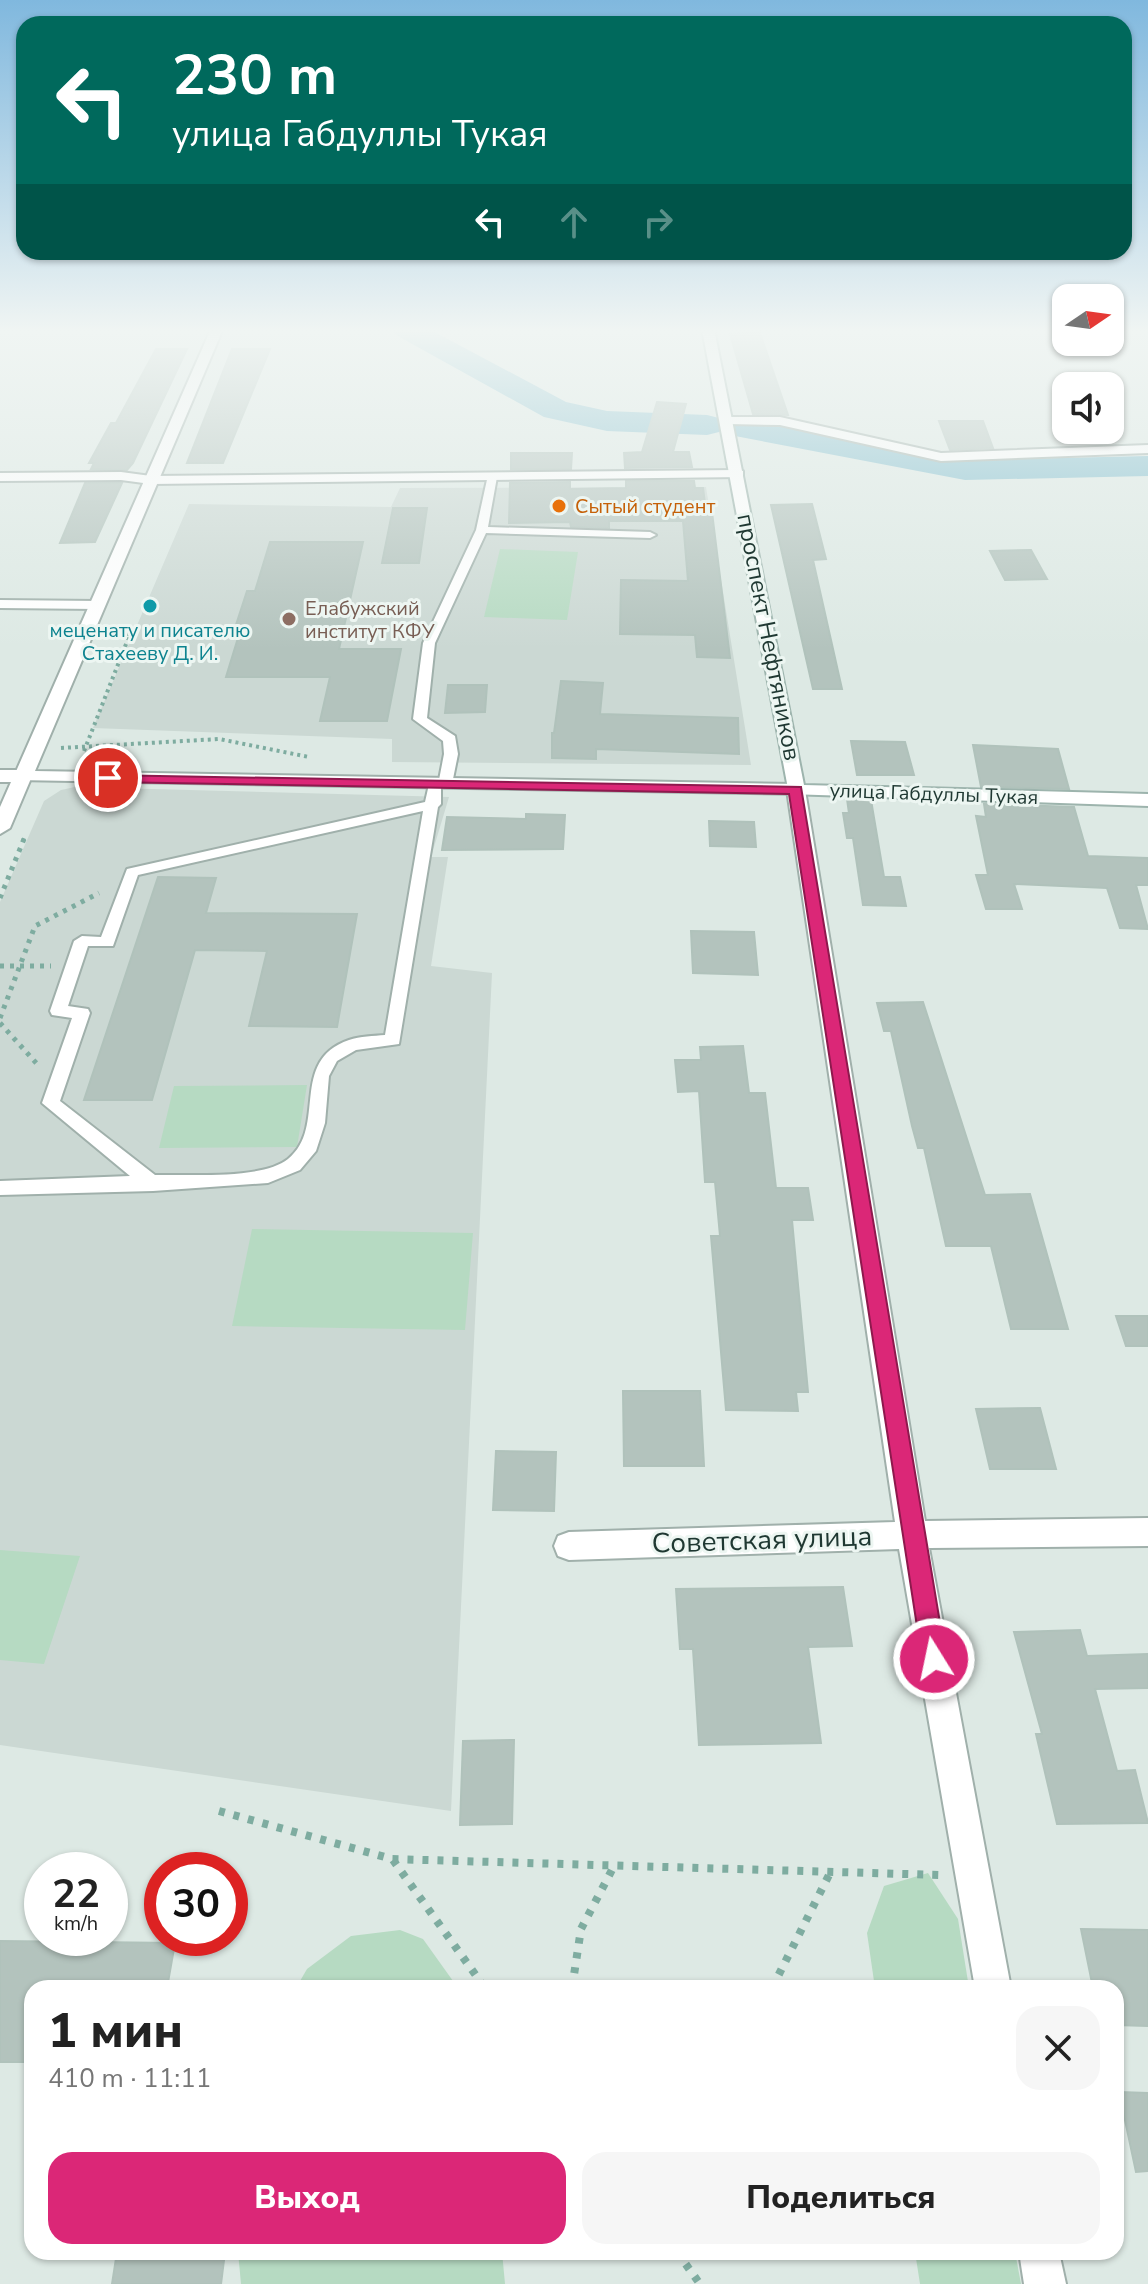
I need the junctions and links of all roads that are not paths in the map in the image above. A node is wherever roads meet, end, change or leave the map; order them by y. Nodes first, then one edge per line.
1 (170, 436) edge
2 (731, 436) edge
3 (845, 436) edge
4 (1148, 449) edge
5 (738, 474) junction
6 (0, 477) edge
7 (492, 477) junction
8 (151, 480) junction
9 (482, 530) junction
10 (650, 535) dead end
11 (0, 604) edge
12 (97, 605) junction
13 (0, 776) edge
14 (23, 776) junction
15 (440, 784) junction
16 (796, 790) junction
17 (1148, 800) edge
18 (434, 804) junction
19 (0, 826) edge
20 (153, 1184) junction
21 (0, 1188) edge
22 (1148, 1532) edge
23 (912, 1535) junction
24 (569, 1546) dead end
25 (992, 1980) edge
26 (1040, 2260) edge
27 (1045, 2284) edge

1 - 8 street
2 - 5 street, проспект Нефтяников
3 - 4 street
5 - 7 street
5 - 16 street, проспект Нефтяников
6 - 8 street
7 - 8 street
7 - 9 lane
8 - 12 street
9 - 10 lane
9 - 15 lane
11 - 12 lane
12 - 14 street
13 - 14 street, улица Габдуллы Тукая
14 - 15 street, улица Габдуллы Тукая
14 - 19 street
15 - 16 street, улица Габдуллы Тукая
15 - 18 lane
16 - 17 street, улица Габдуллы Тукая
16 - 23 street, проспект Нефтяников
18 - 20 lane
18 - 20 lane
20 - 21 lane
22 - 23 street, Советская улица
23 - 24 street, Советская улица
23 - 25 street, проспект Нефтяников
26 - 27 street

